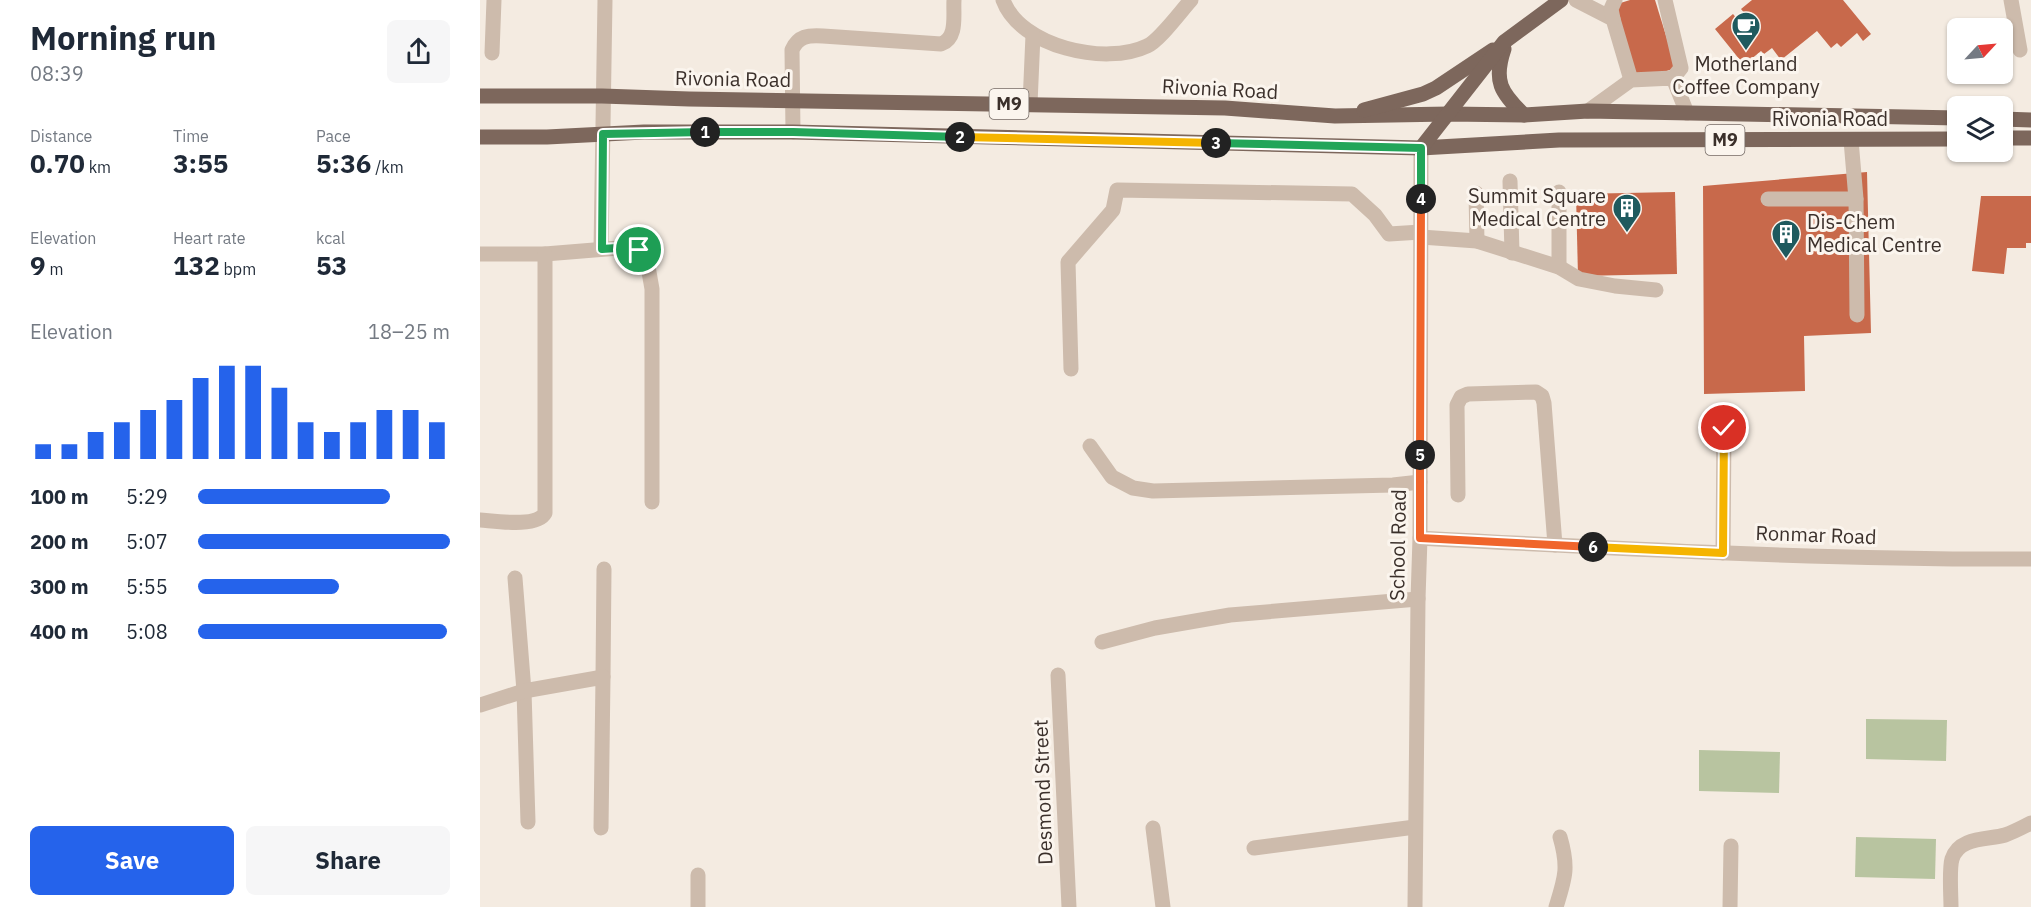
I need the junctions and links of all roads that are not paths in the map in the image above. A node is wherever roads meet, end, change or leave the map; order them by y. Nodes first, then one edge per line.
1 (494, 0) edge
2 (605, 0) edge
3 (954, 0) edge
4 (1003, 0) edge
5 (1191, 0) edge
6 (1561, 0) edge
7 (1576, 0) edge
8 (1615, 0) edge
9 (1665, 0) edge
10 (2011, 0) edge
11 (1613, 18) junction
12 (1033, 34) junction
13 (1506, 41) junction
14 (2020, 50) dead end
15 (492, 53) dead end
16 (1673, 78) junction
17 (1631, 80) junction
18 (480, 96) edge
19 (602, 96) junction
20 (794, 101) junction
21 (1030, 105) junction
22 (1588, 111) junction
23 (1687, 112) junction
24 (1449, 114) junction
25 (1524, 115) junction
26 (1335, 116) junction
27 (1820, 116) junction
28 (1947, 118) edge
29 (2013, 119) edge
30 (2031, 120) edge
31 (793, 132) junction
32 (603, 134) junction
33 (480, 137) edge
34 (2013, 138) edge
35 (2031, 138) edge
36 (1947, 139) edge
37 (1851, 140) junction
38 (1421, 148) junction
39 (1510, 181) dead end
40 (1559, 192) dead end
41 (1476, 193) dead end
42 (1768, 199) dead end
43 (1856, 199) junction
44 (1421, 235) junction
45 (1476, 241) junction
46 (602, 249) junction
47 (1512, 253) junction
48 (480, 254) edge
49 (545, 254) junction
50 (1559, 267) junction
51 (1656, 290) dead end
52 (1857, 315) dead end
53 (1071, 369) dead end
54 (1724, 428) dead end
55 (1090, 446) dead end
56 (1420, 482) junction
57 (1458, 495) dead end
58 (652, 502) dead end
59 (480, 520) edge
60 (1420, 538) junction
61 (1554, 545) junction
62 (1723, 553) junction
63 (2031, 559) edge
64 (603, 569) dead end
65 (515, 578) dead end
66 (1418, 599) junction
67 (1102, 642) dead end
68 (1058, 675) dead end
69 (603, 677) junction
70 (524, 691) junction
71 (480, 705) edge
72 (528, 822) dead end
73 (2031, 823) edge
74 (1415, 827) junction
75 (601, 828) dead end
76 (1153, 828) dead end
77 (1560, 837) dead end
78 (1731, 846) dead end
79 (1254, 848) dead end
80 (698, 875) dead end
81 (698, 907) edge
82 (1069, 907) edge
83 (1163, 907) edge
84 (1415, 907) edge
85 (1556, 907) edge
86 (1730, 907) edge
87 (1951, 907) edge

1 - 15 street
2 - 19 street
3 - 20 street
4 - 12 street
5 - 12 street
6 - 13 main road
7 - 11 street
8 - 11 street
9 - 16 street
10 - 14 street
11 - 17 street
12 - 21 street
13 - 24 main road
13 - 25 main road
13 - 26 main road
16 - 17 street
16 - 23 street
17 - 22 street
18 - 19 main road, Rivonia Road / M9
19 - 20 main road, Rivonia Road / M9
19 - 32 street
20 - 21 main road, Rivonia Road / M9
20 - 31 street
21 - 26 main road, Rivonia Road / M9
22 - 23 main road, Rivonia Road / M9
22 - 25 main road, Rivonia Road / M9
23 - 27 main road, Rivonia Road / M9
24 - 25 main road, Rivonia Road / M9
24 - 26 main road, Rivonia Road / M9
24 - 38 main road
27 - 28 main road, Rivonia Road / M9
27 - 37 main road
29 - 30 main road
31 - 32 main road, Rivonia Road / M9
31 - 38 main road, Rivonia Road / M9
32 - 33 main road, Rivonia Road / M9
32 - 46 street
34 - 35 main road
36 - 37 main road, Rivonia Road / M9
37 - 38 main road, Rivonia Road / M9
37 - 43 street
38 - 44 street, School Road
39 - 47 street
40 - 50 street
41 - 45 street
42 - 43 street
43 - 52 street
44 - 45 street
44 - 53 street
44 - 56 street, School Road
45 - 47 street
46 - 49 street
46 - 58 street
47 - 50 street
48 - 49 street
49 - 59 street
50 - 51 street
54 - 62 street
55 - 56 street
56 - 60 street, School Road
57 - 61 street
60 - 61 street, Ronmar Road
60 - 66 street, School Road
61 - 62 street, Ronmar Road
62 - 63 street, Ronmar Road
64 - 69 street
65 - 70 street
66 - 67 street
66 - 74 street, School Road
68 - 82 street, Desmond Street
69 - 70 street
69 - 75 street
70 - 71 street
70 - 72 street
73 - 87 street
74 - 79 street
74 - 84 street, School Road
76 - 83 street
77 - 85 street
78 - 86 street
80 - 81 street

